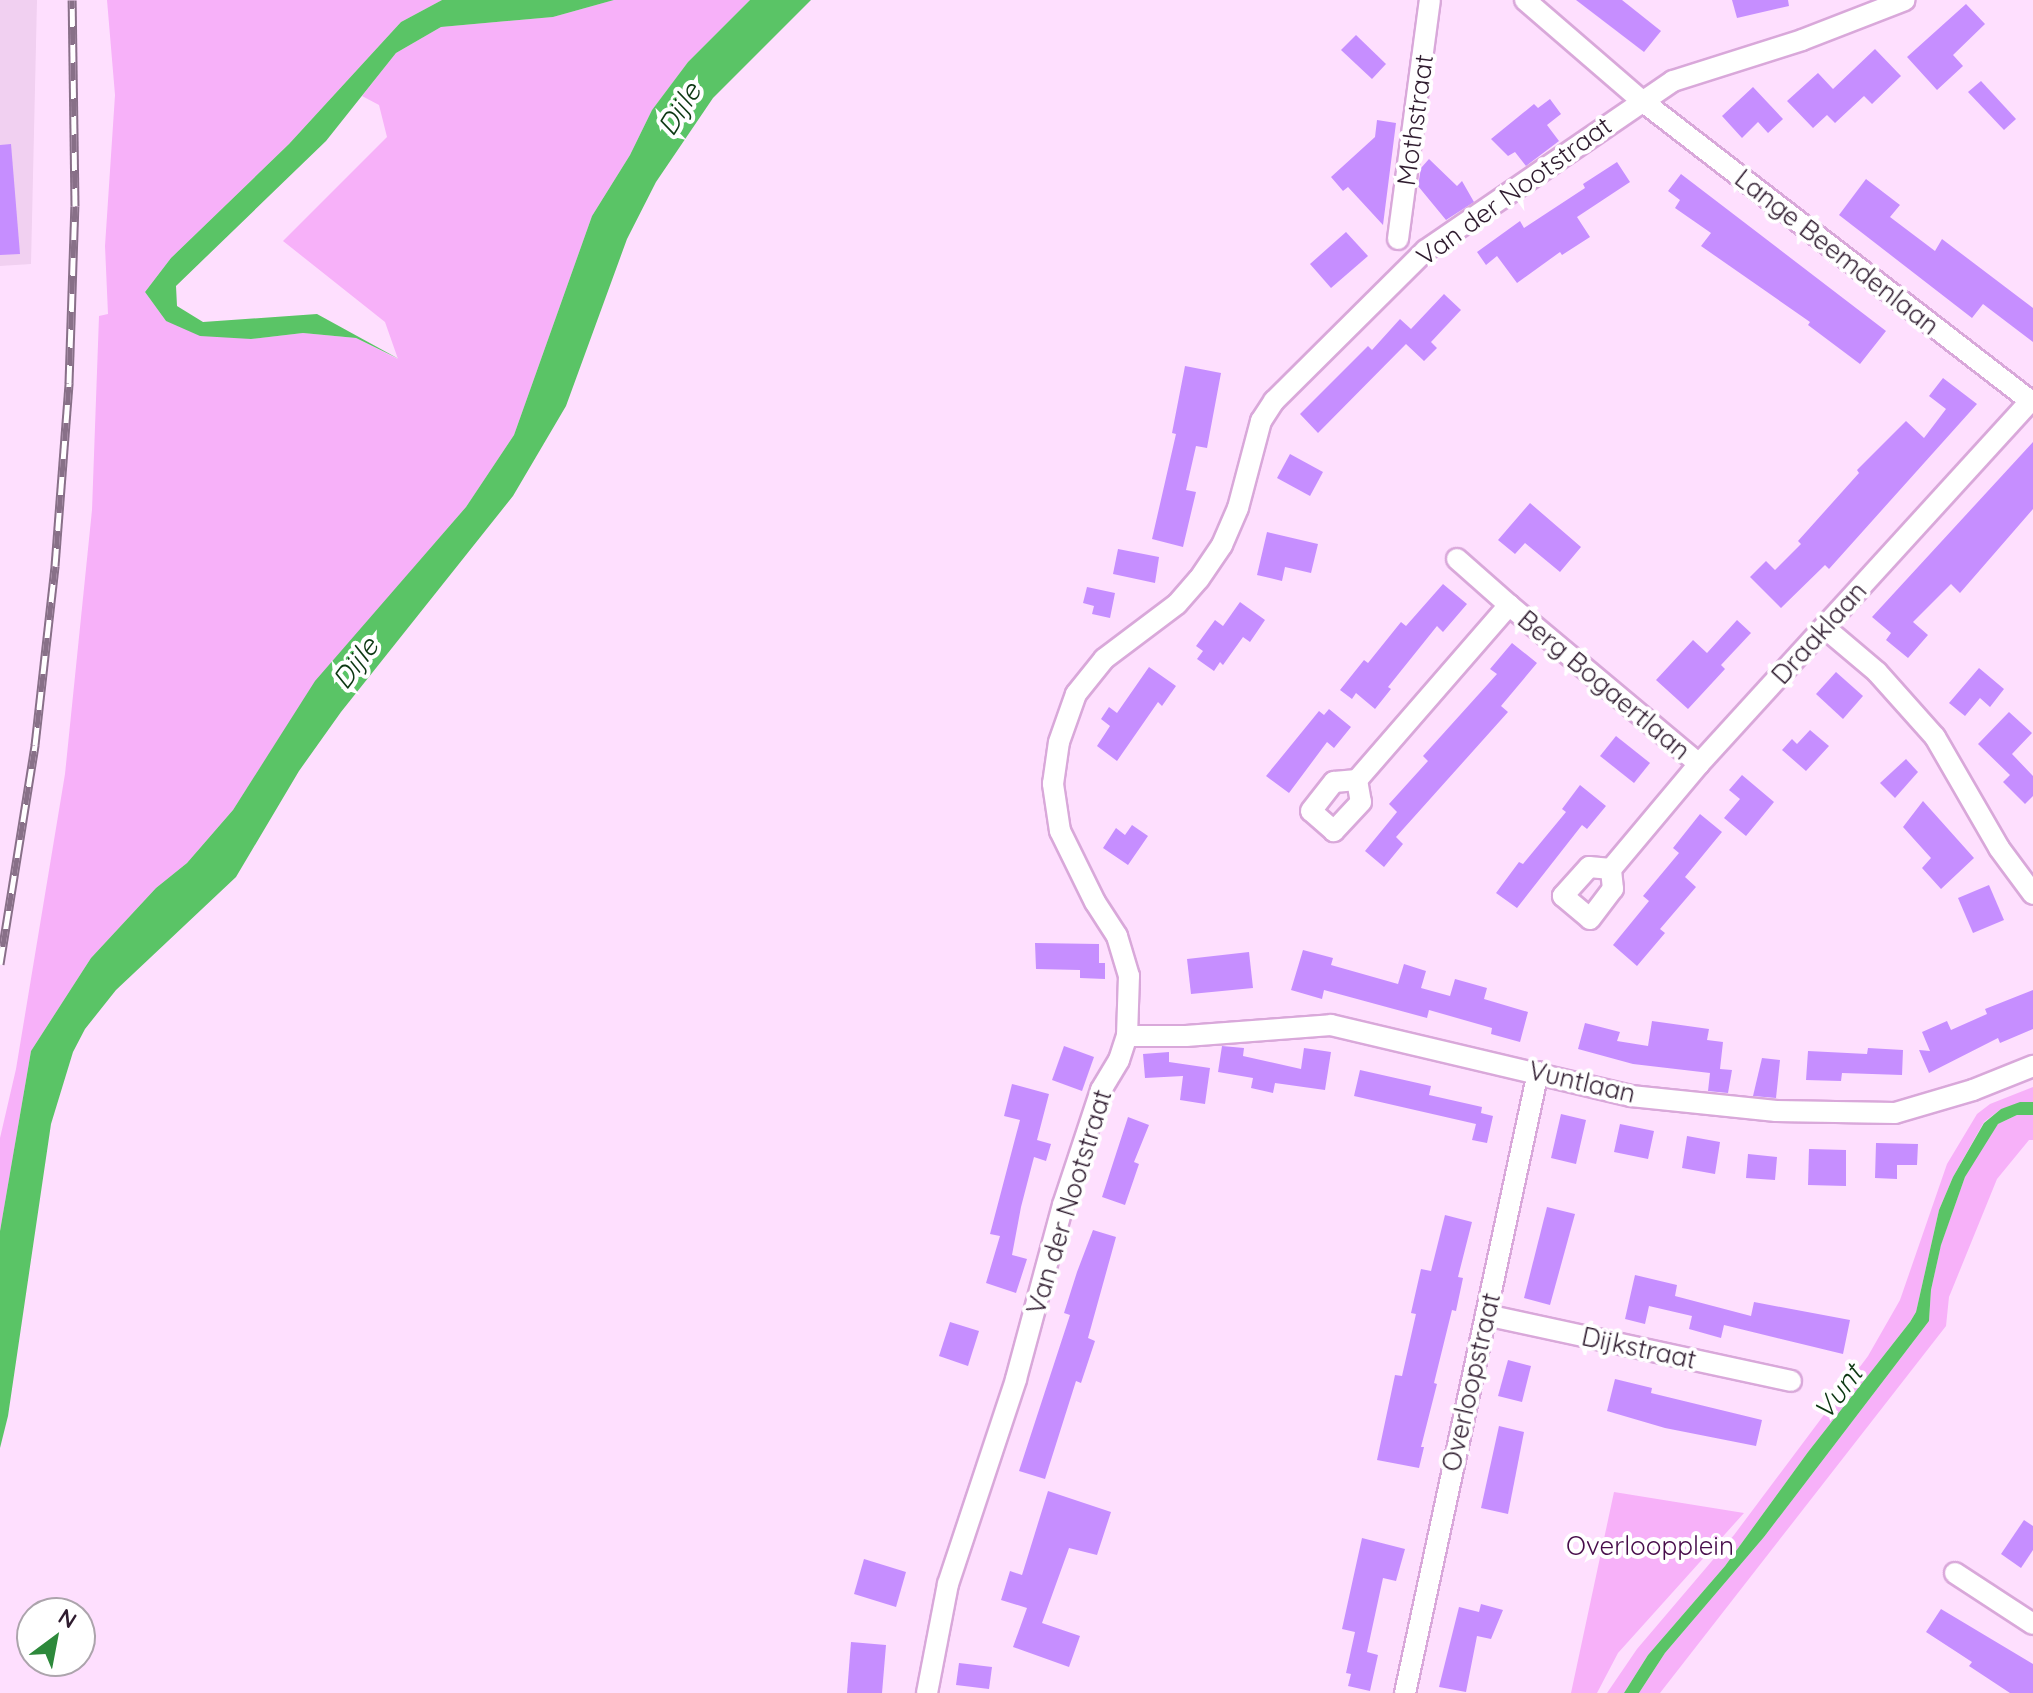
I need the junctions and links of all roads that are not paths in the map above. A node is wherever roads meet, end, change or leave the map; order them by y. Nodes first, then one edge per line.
1 (1430, 0) edge
2 (1525, 0) edge
3 (1905, 0) edge
4 (1641, 100) junction
5 (1398, 239) dead end
6 (2031, 402) edge
7 (1457, 559) dead end
8 (1509, 605) junction
9 (1825, 628) junction
10 (1699, 764) junction
11 (1357, 780) dead end
12 (1611, 869) dead end
13 (2033, 894) edge
14 (1127, 1036) junction
15 (2033, 1066) edge
16 (1538, 1072) junction
17 (1486, 1315) junction
18 (1791, 1381) dead end
19 (1955, 1573) dead end
20 (2033, 1624) edge
21 (927, 1693) edge
22 (1405, 1693) edge

1 - 5 street, Mothstraat
2 - 4 street
3 - 4 street, Van der Nootstraat
4 - 6 street, Lange Beemdenlaan
4 - 14 street, Van der Nootstraat
6 - 9 street, Draaklaan
7 - 8 street, Berg Bogaertlaan
8 - 10 street, Berg Bogaertlaan
8 - 11 street, Berg Bogaertlaan
9 - 10 street, Draaklaan
9 - 13 street
10 - 12 street, Draaklaan
14 - 16 street, Vuntlaan
14 - 21 street, Van der Nootstraat
15 - 16 street, Vuntlaan
16 - 17 street, Overloopstraat
17 - 18 street, Dijkstraat
17 - 22 street, Overloopstraat
19 - 20 street

